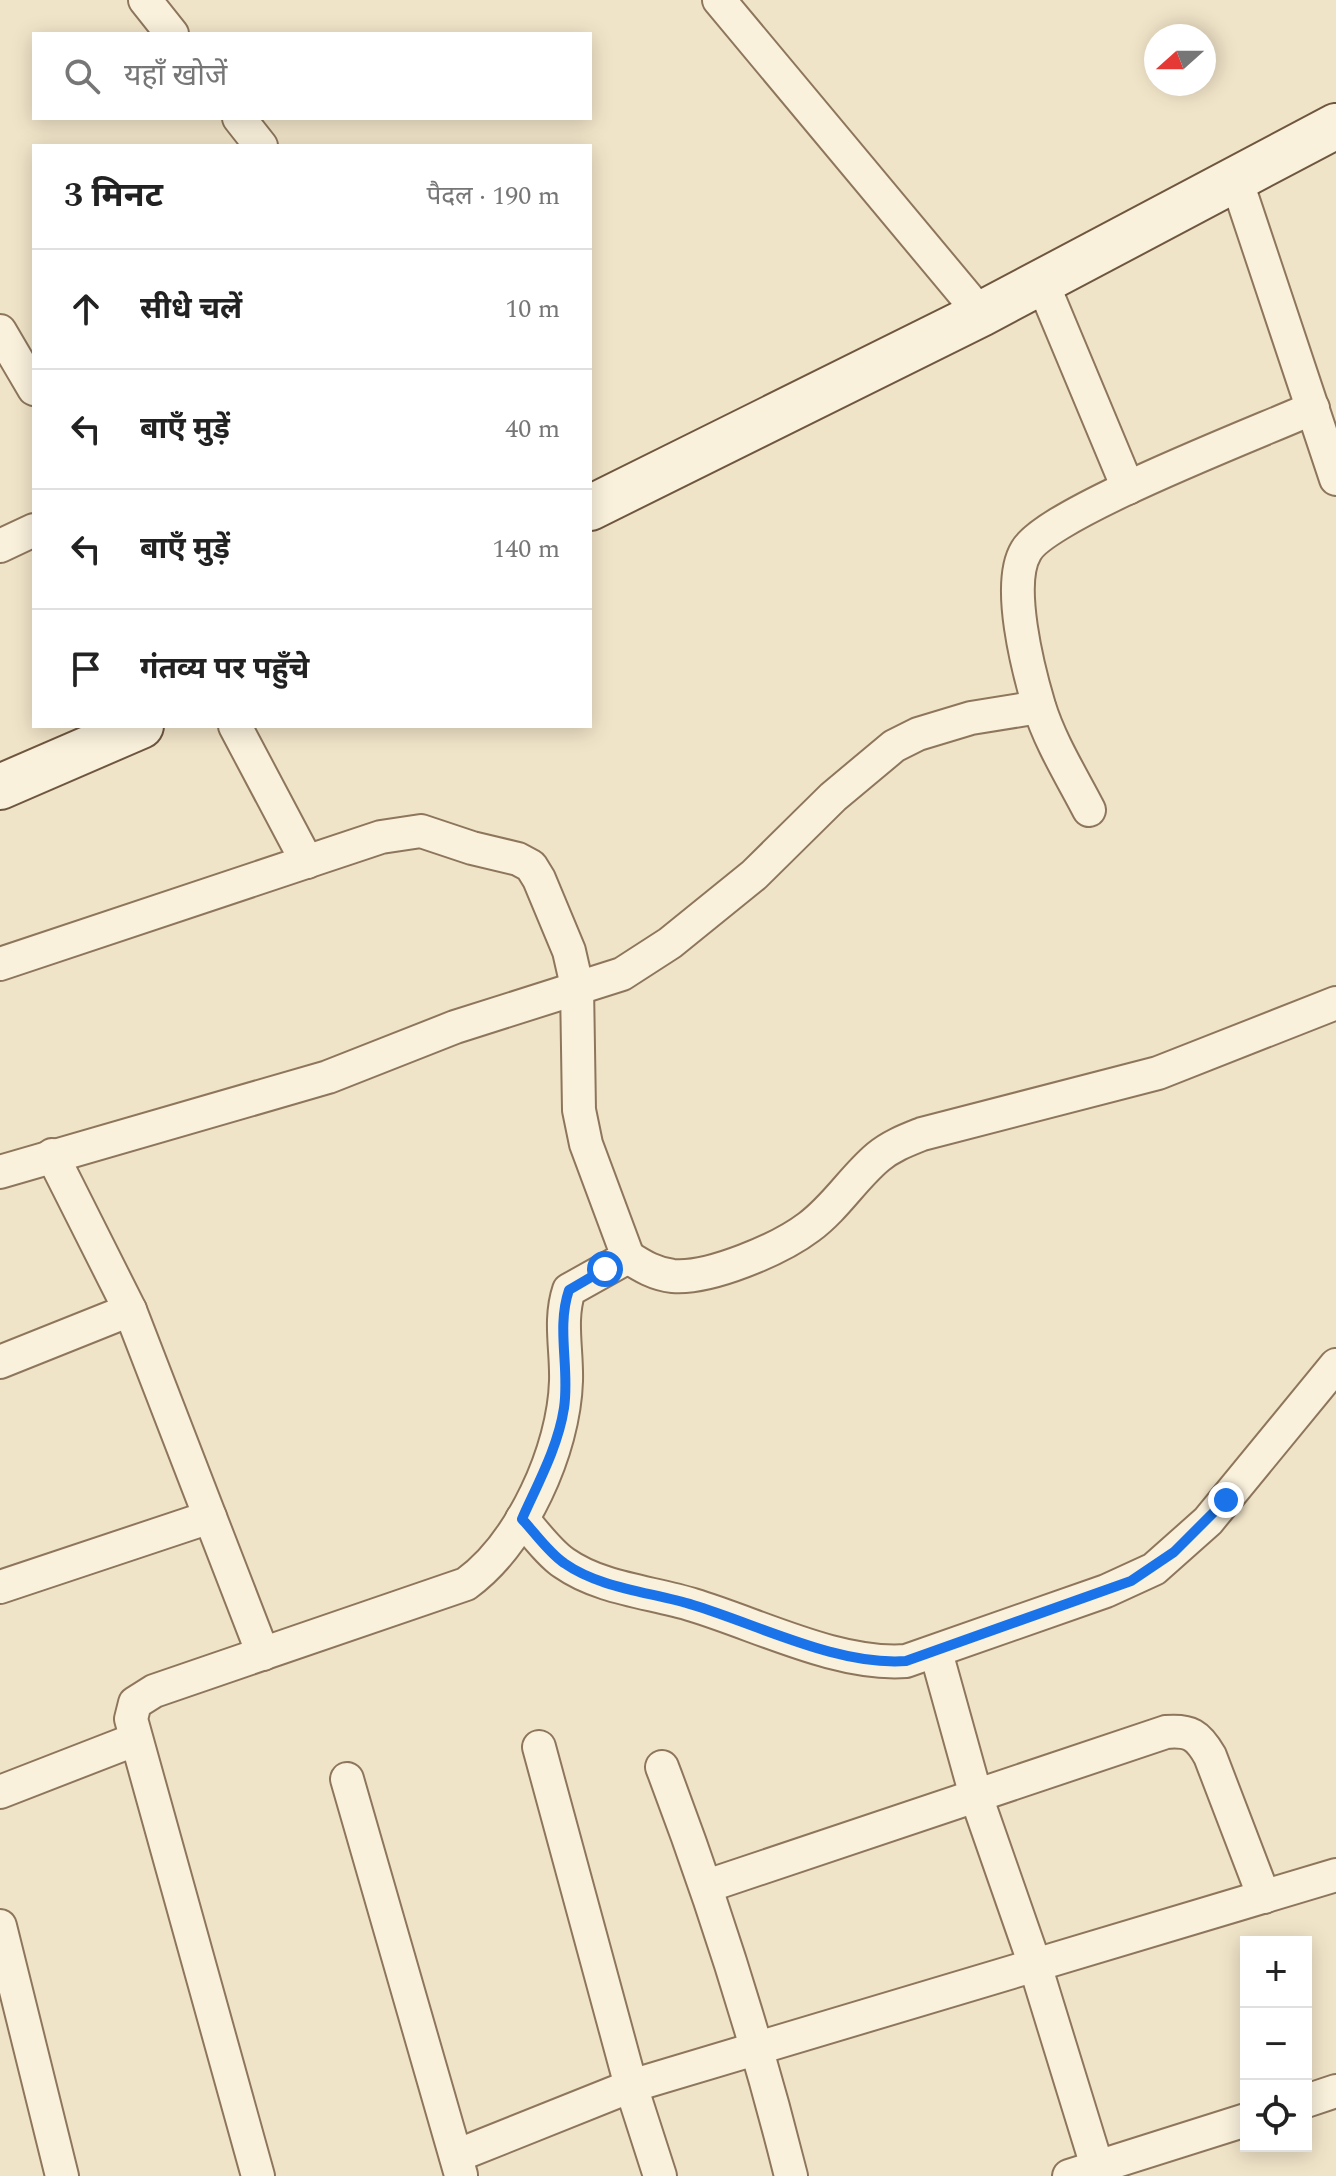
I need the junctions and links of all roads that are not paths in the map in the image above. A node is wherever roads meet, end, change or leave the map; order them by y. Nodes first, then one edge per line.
1 (145, 0) edge
2 (719, 0) edge
3 (170, 32) edge
4 (241, 120) edge
5 (1336, 126) edge
6 (259, 144) edge
7 (1236, 179) junction
8 (1042, 282) junction
9 (981, 314) junction
10 (0, 331) edge
11 (32, 386) edge
12 (1313, 408) junction
13 (1336, 479) edge
14 (1128, 488) junction
15 (592, 507) edge
16 (32, 531) edge
17 (0, 546) edge
18 (1039, 707) junction
19 (136, 728) edge
20 (236, 728) edge
21 (0, 787) edge
22 (1089, 810) dead end
23 (307, 862) junction
24 (0, 964) edge
25 (577, 986) junction
26 (1336, 1003) edge
27 (52, 1155) junction
28 (0, 1172) edge
29 (628, 1257) junction
30 (130, 1310) junction
31 (0, 1362) edge
32 (1336, 1365) edge
33 (210, 1517) junction
34 (522, 1519) junction
35 (0, 1587) edge
36 (936, 1652) junction
37 (263, 1654) junction
38 (134, 1740) junction
39 (539, 1747) dead end
40 (662, 1767) dead end
41 (347, 1779) dead end
42 (0, 1792) edge
43 (976, 1796) junction
44 (1336, 1875) edge
45 (707, 1886) junction
46 (1264, 1897) junction
47 (0, 1926) edge
48 (1035, 1965) junction
49 (759, 2049) junction
50 (631, 2086) junction
51 (1336, 2091) edge
52 (1312, 2099) edge
53 (1240, 2122) edge
54 (459, 2166) edge
55 (1089, 2173) edge
56 (62, 2176) edge
57 (258, 2176) edge
58 (660, 2176) edge
59 (791, 2176) edge

1 - 3 street
2 - 9 street
4 - 6 street
5 - 7 main road
7 - 8 main road
7 - 12 street
8 - 9 main road
8 - 14 street
9 - 15 main road
10 - 11 street
12 - 13 street
12 - 14 street
14 - 18 street
16 - 17 street
18 - 22 street
18 - 25 street
19 - 21 main road
20 - 23 street
23 - 24 street
23 - 25 street
25 - 27 street
25 - 29 street
26 - 29 street
27 - 28 street
27 - 30 street
29 - 34 street
30 - 31 street
30 - 33 street
32 - 36 street
33 - 35 street
33 - 37 street
34 - 36 street
34 - 37 street
36 - 43 street
37 - 38 street
38 - 42 street
38 - 57 street
39 - 50 street
40 - 45 street
41 - 54 street
43 - 45 street
43 - 46 street
43 - 48 street
44 - 46 street
45 - 49 street
46 - 48 street
47 - 56 street
48 - 49 street
48 - 55 street
49 - 50 street
49 - 59 street
50 - 54 street
50 - 58 street
51 - 52 street
53 - 55 street

